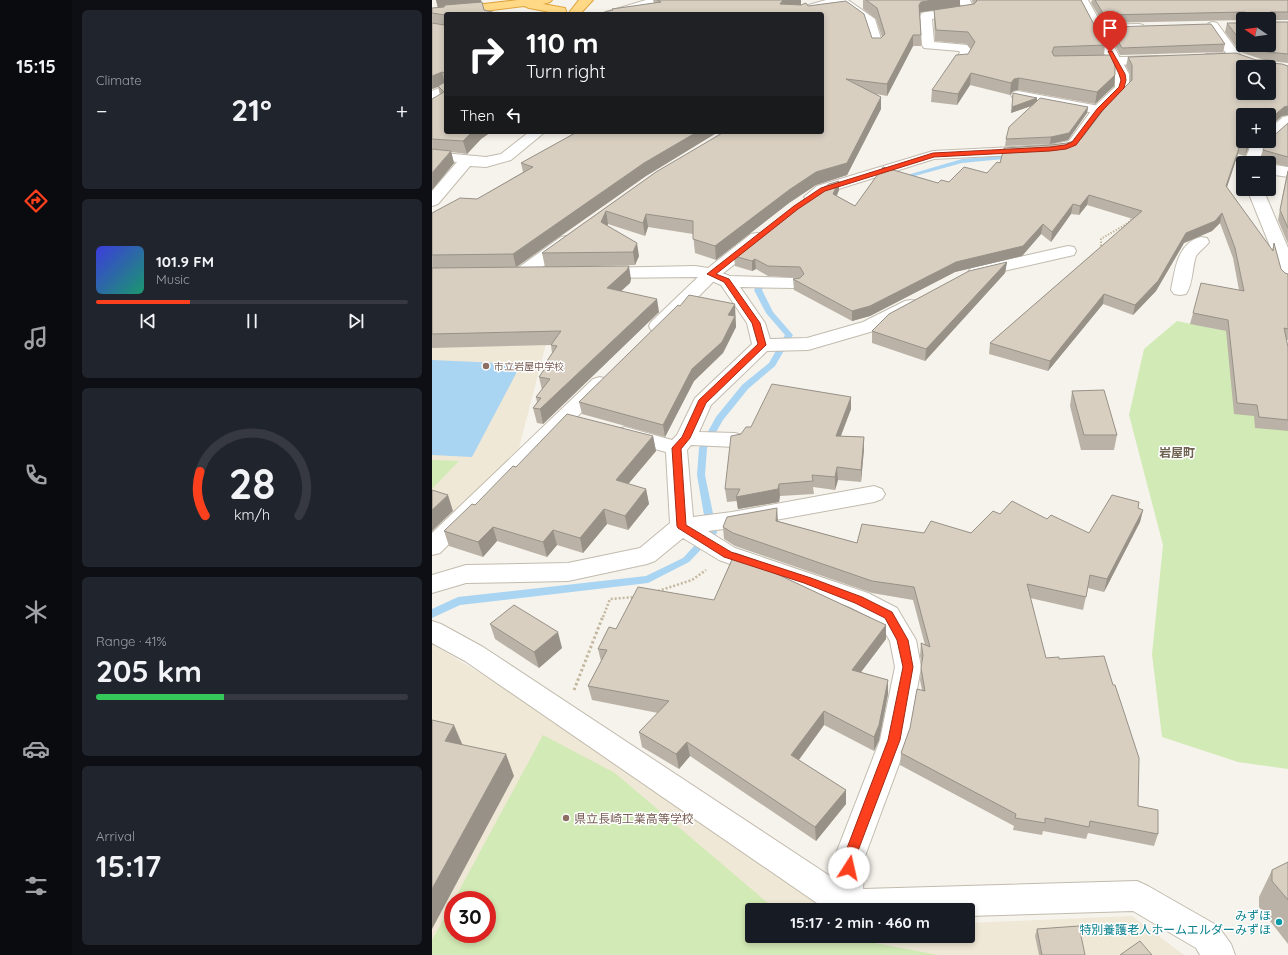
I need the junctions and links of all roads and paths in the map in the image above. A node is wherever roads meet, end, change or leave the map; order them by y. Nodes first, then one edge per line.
1 (546, 0) edge
2 (587, 0) edge
3 (658, 0) edge
4 (840, 0) edge
5 (964, 0) edge
6 (1082, 0) edge
7 (516, 4) junction
8 (606, 11) edge
9 (449, 12) edge
10 (561, 12) edge
11 (576, 12) edge
12 (795, 12) edge
13 (444, 13) edge
14 (432, 14) edge
15 (432, 21) edge
16 (444, 21) edge
17 (1213, 26) junction
18 (1228, 26) edge
19 (1198, 27) edge
20 (1152, 28) edge
21 (1098, 29) junction
22 (877, 45) edge
23 (1198, 58) edge
24 (1167, 59) edge
25 (1114, 61) junction
26 (961, 62) edge
27 (1079, 63) edge
28 (444, 90) edge
29 (1018, 95) edge
30 (432, 96) edge
31 (1099, 110) junction
32 (1288, 120) edge
33 (1276, 131) edge
34 (535, 134) edge
35 (432, 156) edge
36 (466, 161) junction
37 (1276, 170) edge
38 (1288, 172) edge
39 (1258, 196) edge
40 (432, 201) edge
41 (802, 204) edge
42 (1135, 215) edge
43 (766, 231) edge
44 (577, 233) edge
45 (1201, 242) dead end
46 (1101, 249) edge
47 (1068, 251) dead end
48 (584, 273) edge
49 (553, 274) edge
50 (962, 277) edge
51 (719, 278) junction
52 (1288, 278) edge
53 (794, 283) edge
54 (1180, 290) dead end
55 (925, 297) edge
56 (643, 341) edge
57 (762, 345) junction
58 (615, 368) edge
59 (564, 418) junction
60 (586, 424) edge
61 (609, 430) edge
62 (735, 440) edge
63 (681, 443) junction
64 (874, 494) dead end
65 (682, 526) junction
66 (432, 546) edge
67 (727, 554) junction
68 (432, 584) edge
69 (651, 594) edge
70 (637, 596) edge
71 (433, 631) edge
72 (564, 715) junction
73 (843, 903) edge
74 (846, 903) edge
75 (911, 903) edge
76 (1219, 955) edge

1 - 7 highway
2 - 11 highway
3 - 8 street
4 - 12 street
4 - 22 street
5 - 26 street
6 - 21 street
7 - 9 highway
7 - 10 highway
13 - 14 highway
15 - 16 highway
17 - 18 street
17 - 19 street
17 - 23 street
20 - 21 street
21 - 25 street
24 - 25 street
25 - 27 street
25 - 31 street
28 - 30 street
29 - 31 street
31 - 41 street
32 - 33 street
34 - 36 street
35 - 36 street
36 - 40 street
37 - 38 street
39 - 52 street
42 - 46 path
43 - 51 street
44 - 49 street
45 - 54 street
47 - 50 street
48 - 51 street
51 - 53 street
51 - 56 street
51 - 57 street
55 - 57 street
57 - 63 street
58 - 59 street
59 - 60 street
59 - 66 street
61 - 63 street
62 - 63 street
63 - 65 street
64 - 65 street
65 - 67 street
65 - 68 street
67 - 69 path
67 - 74 street
70 - 72 path
71 - 72 street
72 - 73 street
75 - 76 street

